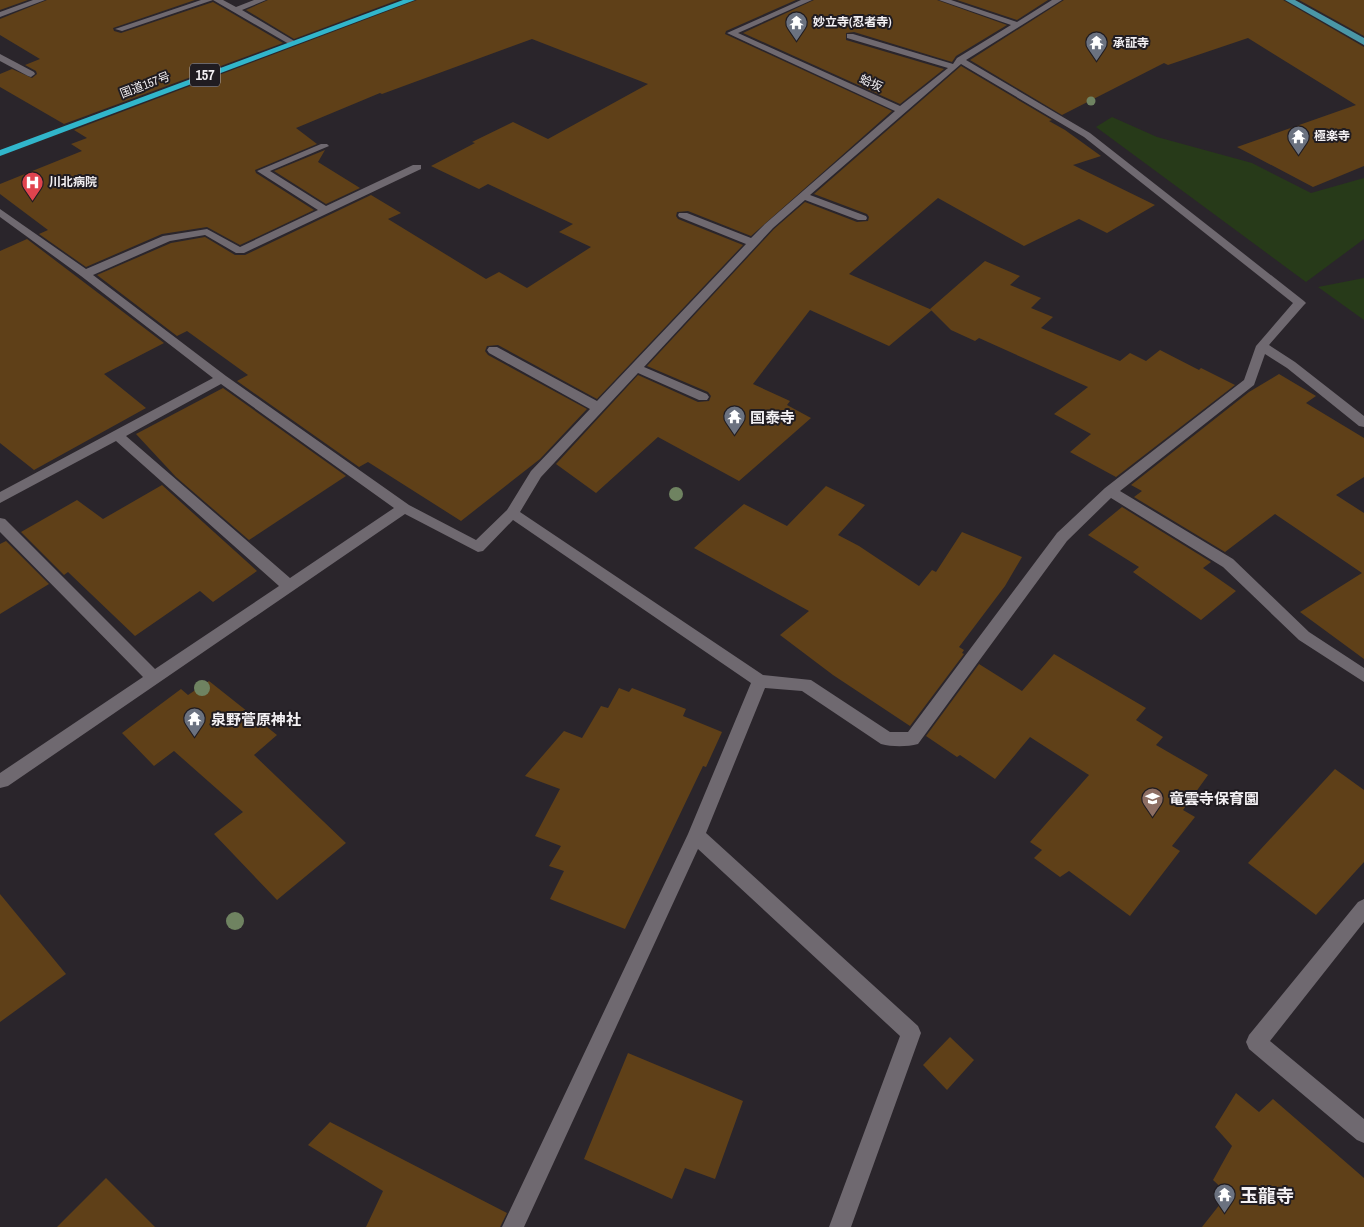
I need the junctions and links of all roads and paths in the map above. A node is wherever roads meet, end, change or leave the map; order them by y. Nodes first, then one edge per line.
1 (40, 0) edge
2 (208, 0) edge
3 (217, 0) edge
4 (262, 0) edge
5 (411, 0) edge
6 (808, 0) edge
7 (943, 0) edge
8 (1058, 0) edge
9 (1289, 0) edge
10 (0, 2) edge
11 (16, 9) junction
12 (235, 10) junction
13 (0, 15) edge
14 (1018, 25) junction
15 (119, 29) dead end
16 (850, 36) dead end
17 (292, 42) junction
18 (1364, 42) edge
19 (0, 57) edge
20 (958, 63) junction
21 (31, 74) dead end
22 (901, 110) junction
23 (324, 146) dead end
24 (0, 152) edge
25 (417, 167) dead end
26 (803, 196) junction
27 (324, 210) junction
28 (0, 212) edge
29 (683, 215) dead end
30 (862, 218) dead end
31 (753, 243) junction
32 (85, 274) junction
33 (1262, 346) junction
34 (493, 350) dead end
35 (636, 368) junction
36 (222, 380) junction
37 (702, 397) dead end
38 (599, 408) junction
39 (1364, 424) edge
40 (117, 435) junction
41 (1110, 491) junction
42 (0, 498) edge
43 (404, 508) junction
44 (512, 513) junction
45 (0, 523) edge
46 (289, 586) junction
47 (1364, 676) edge
48 (154, 678) junction
49 (760, 681) junction
50 (2, 780) dead end
51 (696, 835) junction
52 (1364, 908) edge
53 (1364, 1133) edge
54 (518, 1226) edge
55 (840, 1227) edge

1 - 11 street
2 - 15 street
3 - 12 street
4 - 12 street
5 - 17 highway, 国道157号 / 157
6 - 22 street, 蛤坂
7 - 14 street
8 - 14 street
9 - 18 main road
10 - 11 street
11 - 13 street
12 - 17 street
14 - 20 street
16 - 20 street
17 - 24 highway, 国道157号 / 157
19 - 21 street
20 - 22 street
20 - 33 street
22 - 26 street
23 - 27 street
25 - 27 street
26 - 30 street
26 - 31 street
27 - 32 street
28 - 32 street
29 - 31 street
31 - 35 street
32 - 36 street
33 - 39 street
33 - 41 street
34 - 38 street
35 - 37 street
35 - 38 street
36 - 40 street
36 - 43 street
38 - 44 street
40 - 42 street
40 - 46 street
41 - 47 street
41 - 49 street
43 - 44 street
43 - 46 street
44 - 49 street
45 - 48 street
46 - 48 street
48 - 50 street
49 - 51 street
51 - 54 street
51 - 55 street
52 - 53 street

